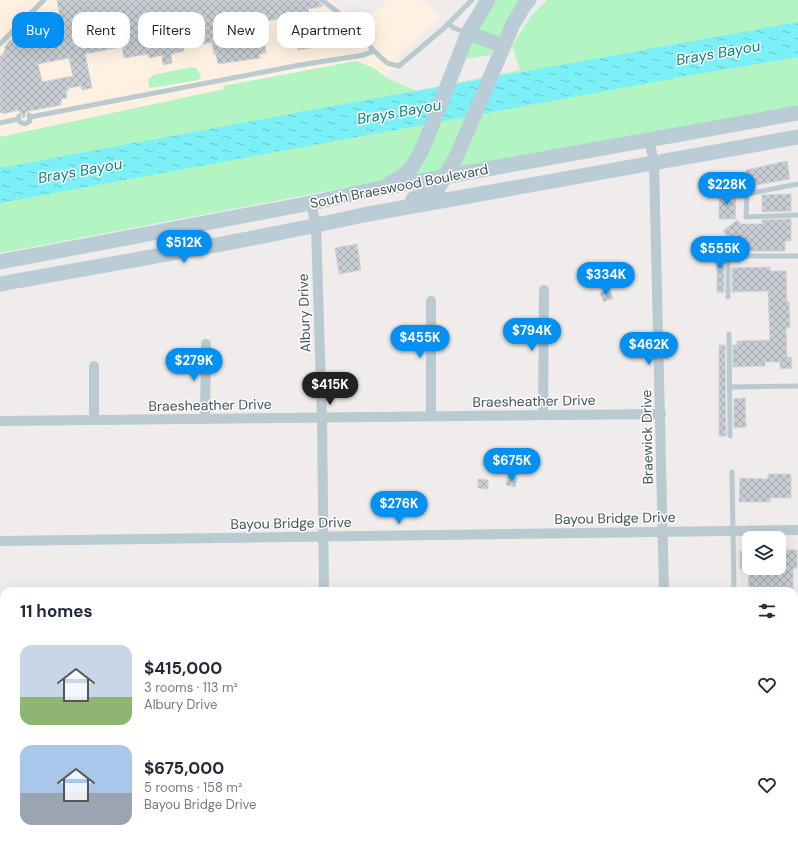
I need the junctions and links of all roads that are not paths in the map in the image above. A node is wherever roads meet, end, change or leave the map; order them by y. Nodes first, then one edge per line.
1 (44, 0) edge
2 (322, 0) edge
3 (472, 0) edge
4 (488, 0) edge
5 (529, 0) edge
6 (449, 23) junction
7 (468, 33) junction
8 (0, 44) edge
9 (374, 51) junction
10 (500, 52) junction
11 (798, 114) edge
12 (0, 123) edge
13 (798, 137) edge
14 (649, 140) junction
15 (458, 153) junction
16 (654, 163) junction
17 (480, 171) junction
18 (444, 178) junction
19 (798, 184) edge
20 (376, 189) junction
21 (311, 203) junction
22 (363, 215) junction
23 (798, 215) edge
24 (316, 226) junction
25 (140, 235) junction
26 (728, 250) dead end
27 (728, 256) junction
28 (798, 256) edge
29 (144, 258) junction
30 (0, 262) edge
31 (0, 284) edge
32 (544, 290) dead end
33 (728, 297) dead end
34 (431, 301) dead end
35 (729, 334) dead end
36 (206, 344) dead end
37 (94, 366) dead end
38 (798, 386) edge
39 (729, 387) junction
40 (661, 414) junction
41 (543, 415) junction
42 (431, 416) junction
43 (322, 418) junction
44 (205, 419) junction
45 (94, 420) junction
46 (0, 421) edge
47 (730, 436) dead end
48 (732, 472) dead end
49 (798, 530) edge
50 (733, 531) junction
51 (663, 532) junction
52 (323, 537) junction
53 (0, 541) edge
54 (324, 587) edge
55 (664, 587) edge
56 (734, 587) edge

1 - 8 lane
2 - 9 lane
3 - 6 lane
4 - 7 main road
5 - 10 main road
6 - 7 lane
6 - 9 lane
7 - 10 main road
7 - 20 main road
9 - 12 lane
10 - 15 main road
11 - 14 main road, South Braeswood Boulevard
13 - 16 main road, South Braeswood Boulevard
14 - 16 street, Braewick Drive
14 - 17 main road, South Braeswood Boulevard
15 - 17 main road
15 - 18 main road
16 - 22 main road, South Braeswood Boulevard
16 - 40 street, Braewick Drive
17 - 18 main road, South Braeswood Boulevard
18 - 20 main road, South Braeswood Boulevard
18 - 22 main road
19 - 23 lane
20 - 21 main road, South Braeswood Boulevard
21 - 24 street, Albury Drive
21 - 25 main road, South Braeswood Boulevard
22 - 24 main road, South Braeswood Boulevard
24 - 29 main road, South Braeswood Boulevard
24 - 43 street, Albury Drive
25 - 29 main road
25 - 30 main road, South Braeswood Boulevard
26 - 27 lane
27 - 28 lane
27 - 33 lane
29 - 31 main road, South Braeswood Boulevard
32 - 41 street
34 - 42 street
35 - 39 lane
36 - 44 street
37 - 45 street
38 - 39 lane
39 - 47 lane
40 - 41 street, Braesheather Drive
40 - 51 street, Braewick Drive
41 - 42 street, Braesheather Drive
42 - 43 street, Braesheather Drive
43 - 44 street, Braesheather Drive
43 - 52 street, Albury Drive
44 - 45 street, Braesheather Drive
45 - 46 street, Braesheather Drive
48 - 50 lane
49 - 50 street, Bayou Bridge Drive
50 - 51 street, Bayou Bridge Drive
50 - 56 lane
51 - 52 street, Bayou Bridge Drive
51 - 55 street, Braewick Drive
52 - 53 street, Bayou Bridge Drive
52 - 54 street, Albury Drive

